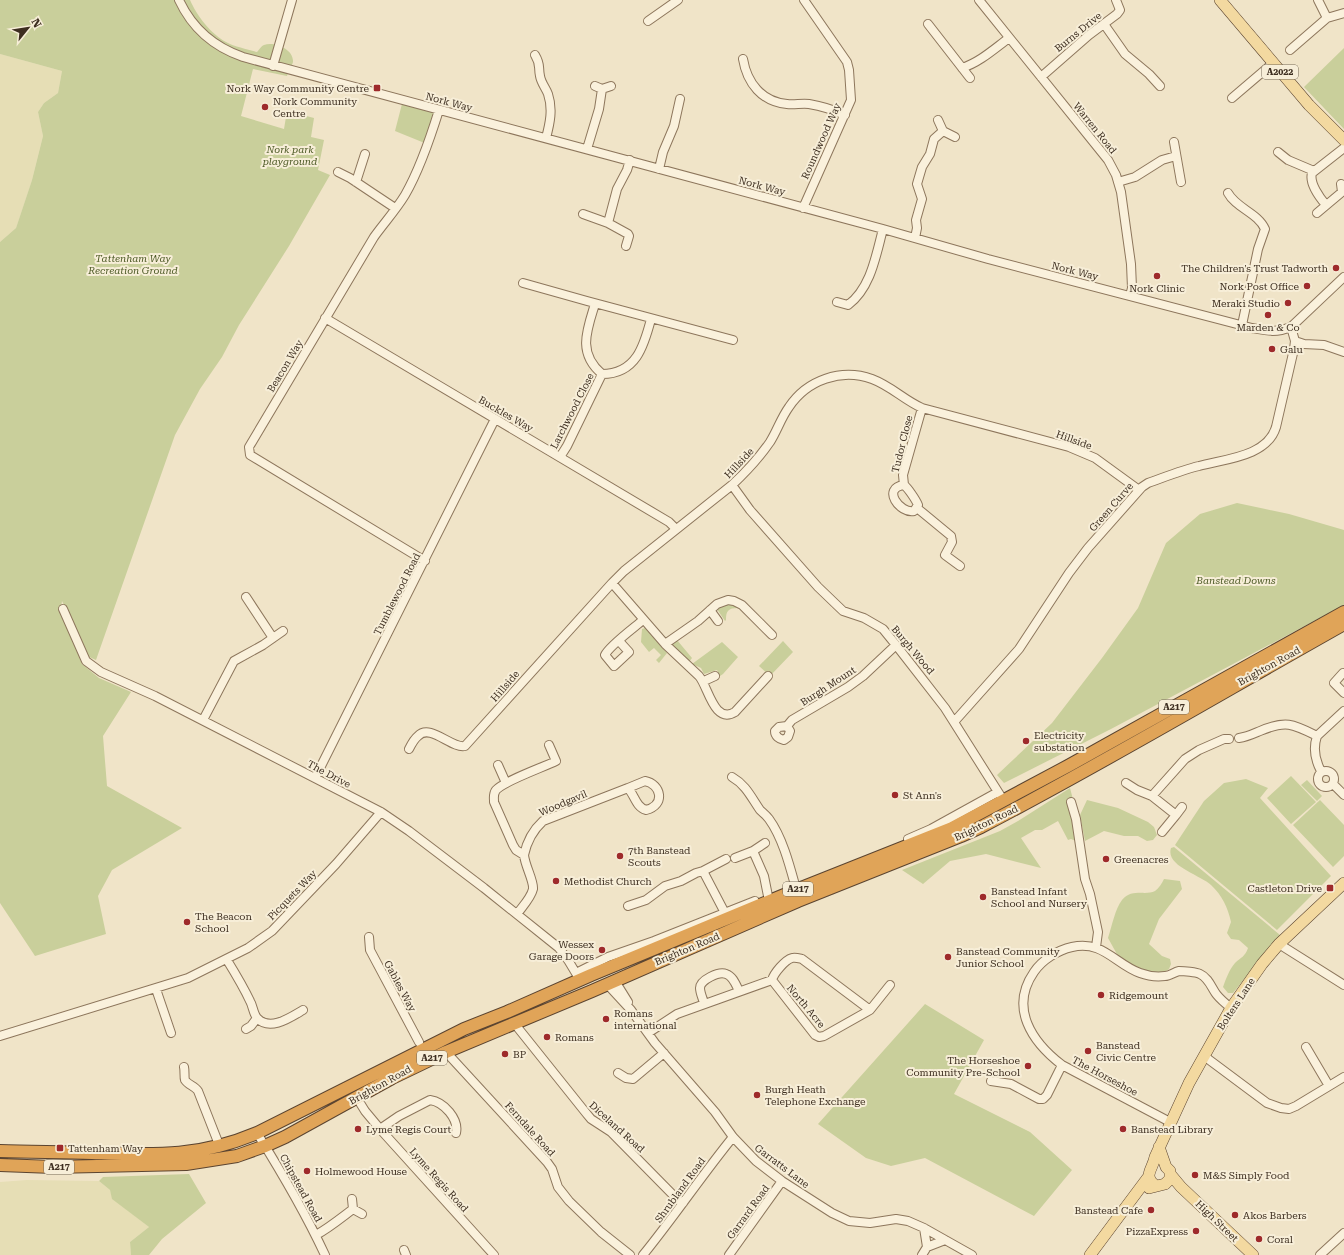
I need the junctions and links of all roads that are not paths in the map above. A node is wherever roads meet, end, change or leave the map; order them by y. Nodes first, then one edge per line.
1 (179, 0) edge
2 (292, 0) edge
3 (678, 0) edge
4 (804, 0) edge
5 (979, 0) edge
6 (1116, 0) edge
7 (1220, 0) edge
8 (1318, 0) edge
9 (1344, 13) edge
10 (1327, 18) junction
11 (648, 21) dead end
12 (928, 24) dead end
13 (1104, 24) junction
14 (1009, 38) junction
15 (1290, 50) dead end
16 (535, 55) dead end
17 (744, 59) dead end
18 (1273, 63) junction
19 (274, 66) junction
20 (962, 68) junction
21 (1041, 77) junction
22 (970, 78) dead end
23 (611, 86) dead end
24 (1160, 86) dead end
25 (1232, 98) dead end
26 (680, 99) dead end
27 (439, 110) junction
28 (845, 115) junction
29 (938, 120) dead end
30 (943, 130) junction
31 (955, 137) dead end
32 (546, 138) junction
33 (1344, 140) edge
34 (1174, 142) dead end
35 (587, 148) junction
36 (1344, 148) edge
37 (1278, 152) dead end
38 (365, 154) dead end
39 (1176, 156) junction
40 (630, 160) junction
41 (659, 169) junction
42 (1314, 171) junction
43 (338, 172) dead end
44 (356, 182) junction
45 (1118, 182) junction
46 (1181, 182) dead end
47 (1341, 184) dead end
48 (1228, 193) dead end
49 (1326, 205) junction
50 (395, 208) junction
51 (803, 208) junction
52 (1317, 212) dead end
53 (583, 214) dead end
54 (608, 223) junction
55 (883, 228) junction
56 (915, 238) junction
57 (626, 246) dead end
58 (1344, 277) edge
59 (523, 283) dead end
60 (1130, 296) junction
61 (837, 302) dead end
62 (595, 304) junction
63 (325, 318) junction
64 (652, 319) junction
65 (1242, 325) junction
66 (1291, 327) junction
67 (733, 340) dead end
68 (1295, 341) junction
69 (1344, 352) edge
70 (602, 374) junction
71 (922, 408) junction
72 (495, 419) junction
73 (560, 457) junction
74 (732, 485) junction
75 (904, 485) junction
76 (1139, 490) junction
77 (917, 508) junction
78 (676, 529) junction
79 (425, 561) junction
80 (960, 566) dead end
81 (612, 583) junction
82 (245, 596) dead end
83 (62, 608) dead end
84 (710, 610) junction
85 (1344, 612) edge
86 (643, 620) junction
87 (718, 621) dead end
88 (1344, 624) edge
89 (283, 632) dead end
90 (772, 635) dead end
91 (273, 638) junction
92 (619, 641) dead end
93 (665, 644) junction
94 (896, 645) junction
95 (1343, 673) dead end
96 (715, 676) dead end
97 (768, 676) dead end
98 (704, 681) junction
99 (1344, 693) edge
100 (1344, 711) edge
101 (203, 720) junction
102 (954, 722) junction
103 (787, 726) dead end
104 (1317, 736) junction
105 (549, 745) dead end
106 (409, 749) dead end
107 (498, 766) dead end
108 (1321, 772) junction
109 (732, 777) dead end
110 (315, 778) junction
111 (1126, 782) dead end
112 (1333, 784) junction
113 (503, 785) junction
114 (628, 788) dead end
115 (1344, 795) edge
116 (1001, 796) junction
117 (1152, 796) junction
118 (1071, 802) dead end
119 (1182, 807) dead end
120 (381, 812) junction
121 (1176, 815) junction
122 (1162, 832) dead end
123 (765, 843) dead end
124 (753, 851) junction
125 (524, 855) junction
126 (735, 858) dead end
127 (726, 859) dead end
128 (703, 871) junction
129 (795, 884) junction
130 (1344, 884) edge
131 (768, 896) junction
132 (628, 906) dead end
133 (724, 913) junction
134 (517, 914) junction
135 (369, 938) dead end
136 (1279, 944) junction
137 (1096, 947) junction
138 (227, 960) junction
139 (578, 977) junction
140 (772, 980) junction
141 (611, 982) junction
142 (890, 985) dead end
143 (1344, 985) edge
144 (156, 988) junction
145 (739, 991) junction
146 (704, 1003) junction
147 (1231, 1008) junction
148 (303, 1010) dead end
149 (870, 1010) junction
150 (507, 1012) junction
151 (257, 1018) junction
152 (514, 1023) junction
153 (246, 1029) dead end
154 (170, 1033) dead end
155 (648, 1034) junction
156 (0, 1036) edge
157 (419, 1042) dead end
158 (1306, 1047) dead end
159 (446, 1052) junction
160 (664, 1053) junction
161 (1204, 1056) junction
162 (1062, 1065) junction
163 (184, 1067) dead end
164 (618, 1073) dead end
165 (1344, 1077) edge
166 (991, 1081) dead end
167 (1329, 1086) junction
168 (357, 1098) junction
169 (1170, 1122) junction
170 (380, 1129) junction
171 (257, 1133) junction
172 (456, 1133) dead end
173 (733, 1137) junction
174 (218, 1142) dead end
175 (265, 1146) junction
176 (1159, 1147) junction
177 (0, 1151) edge
178 (0, 1158) edge
179 (0, 1165) edge
180 (1154, 1165) junction
181 (119, 1166) junction
182 (1149, 1176) junction
183 (1164, 1178) junction
184 (782, 1181) junction
185 (1137, 1192) junction
186 (352, 1199) dead end
187 (683, 1203) junction
188 (353, 1209) junction
189 (362, 1214) dead end
190 (924, 1228) junction
191 (1344, 1233) edge
192 (316, 1235) junction
193 (945, 1240) junction
194 (927, 1247) junction
195 (325, 1255) edge
196 (494, 1255) edge
197 (630, 1255) edge
198 (643, 1255) edge
199 (729, 1255) edge
200 (922, 1255) edge
201 (972, 1255) edge
202 (1090, 1255) edge
203 (1253, 1255) edge
204 (1320, 1255) edge

1 - 19 street, Nork Way
2 - 19 street
3 - 11 street
4 - 28 street, Roundwood Way
5 - 14 street, Warren Road
6 - 13 street, Burns Drive
7 - 18 main road, A2022
8 - 10 street
9 - 10 street
10 - 15 street
12 - 20 street
13 - 21 street, Burns Drive
13 - 24 street
14 - 20 street
14 - 21 street, Warren Road
16 - 32 street
17 - 28 street
18 - 25 street
18 - 33 main road, A2022
19 - 27 street, Nork Way
20 - 22 street
21 - 45 street, Warren Road
23 - 35 street
26 - 41 street
27 - 32 street, Nork Way
27 - 50 street, Beacon Way
28 - 51 street, Roundwood Way
29 - 30 street
30 - 31 street
30 - 56 street
32 - 35 street, Nork Way
34 - 39 street
35 - 40 street, Nork Way
36 - 42 street
37 - 42 street
38 - 44 street
39 - 45 street
39 - 46 street
40 - 41 street, Nork Way
40 - 54 street
41 - 51 street, Nork Way
42 - 49 street
43 - 44 street
44 - 50 street
45 - 60 street, Warren Road
47 - 49 street
48 - 65 street
49 - 52 street
50 - 63 street, Beacon Way
51 - 55 street, Nork Way
53 - 54 street
54 - 57 street
55 - 56 street, Nork Way
55 - 61 street
56 - 60 street, Nork Way
58 - 66 street, Nork Way
59 - 62 street
60 - 65 street, Nork Way
62 - 64 street
62 - 70 street, Larchwood Close
63 - 72 street, Buckles Way
63 - 79 street, Beacon Way
64 - 67 street
64 - 70 street, Larchwood Close
65 - 66 street, Nork Way
66 - 68 street, Green Curve
68 - 69 street
68 - 76 street, Green Curve
70 - 73 street, Larchwood Close
71 - 74 street, Hillside
71 - 75 street, Tudor Close
71 - 76 street, Hillside
72 - 73 street, Buckles Way
72 - 79 street, Tumblewood Road
73 - 78 street, Buckles Way
74 - 78 street, Hillside
74 - 94 street, Burgh Wood
75 - 77 street, Tudor Close
75 - 77 street, Tudor Close
76 - 102 street, Green Curve
77 - 80 street
78 - 81 street, Hillside
79 - 110 street, Tumblewood Road
81 - 86 street
81 - 106 street, Hillside
82 - 91 street
83 - 101 street, The Drive
84 - 87 street
84 - 90 street
84 - 93 street
85 - 116 highway, Brighton Road / A217
86 - 92 street
86 - 93 street
88 - 141 highway, Brighton Road / A217
89 - 91 street
91 - 101 street
93 - 98 street
94 - 102 street, Burgh Wood
94 - 103 street, Burgh Mount
95 - 99 street
96 - 98 street
97 - 98 street
100 - 104 street
101 - 110 street, The Drive
102 - 116 street, Burgh Wood
104 - 108 street
104 - 117 street
105 - 113 street
107 - 113 street
108 - 112 street
108 - 112 street
109 - 129 street
110 - 120 street, The Drive
111 - 117 street
112 - 115 street
113 - 125 street, Woodgavil
114 - 125 street, Woodgavil
116 - 129 street, Brighton Road
116 - 139 highway, Brighton Road / A217
117 - 121 street
118 - 137 street
119 - 121 street
120 - 134 street, The Drive
120 - 138 street, Picquets Way
121 - 122 street
123 - 124 street
124 - 126 street
124 - 131 street
125 - 134 street, Woodgavil
127 - 128 street
128 - 132 street
128 - 133 street
129 - 131 street, Brighton Road
130 - 136 main road, Bolters Lane
131 - 133 street, Brighton Road
133 - 139 street, Brighton Road
134 - 139 street, The Drive
135 - 157 street, Gables Way
136 - 143 street
136 - 147 main road, Bolters Lane
137 - 147 street, The Horseshoe
137 - 162 street, The Horseshoe
138 - 144 street, Picquets Way
138 - 151 street
139 - 150 highway, Brighton Road / A217
140 - 145 street
140 - 149 street
140 - 149 street, North Acre
141 - 150 highway
141 - 152 highway, Brighton Road / A217
141 - 155 street, Garratts Lane
142 - 149 street, North Acre
144 - 154 street
144 - 156 street, Picquets Way
145 - 146 street
145 - 146 street
146 - 155 street
147 - 161 main road, Bolters Lane
148 - 151 street
150 - 171 highway, Brighton Road / A217
151 - 153 street
152 - 159 highway, Brighton Road / A217
152 - 187 street, Diceland Road
155 - 160 street, Garratts Lane
158 - 167 street
159 - 168 highway, Brighton Road / A217
159 - 197 street, Ferndale Road
160 - 164 street
160 - 173 street, Garratts Lane
161 - 167 street
161 - 169 main road, Bolters Lane
162 - 166 street
162 - 169 street, The Horseshoe
163 - 174 street
165 - 167 street
168 - 170 street, Lyme Regis Road
168 - 175 highway, Brighton Road / A217
169 - 176 main road, Bolters Lane
170 - 172 street
170 - 196 street, Lyme Regis Road
171 - 175 street, Chipstead Road
171 - 177 highway, Brighton Road / A217
173 - 184 street, Garratts Lane
173 - 187 street, Shrubland Road
175 - 181 highway, Brighton Road / A217
175 - 192 street, Chipstead Road
176 - 180 main road, Bolters Lane
176 - 183 main road
178 - 181 highway
179 - 181 highway, Brighton Road / A217
180 - 182 main road, Bolters Lane
180 - 183 main road
182 - 183 main road, High Street
182 - 185 main road
183 - 185 main road
183 - 203 main road, High Street
184 - 190 street, Garratts Lane
184 - 199 street, Garrard Road
185 - 202 main road
186 - 188 street
187 - 198 street, Shrubland Road
188 - 189 street
188 - 192 street
190 - 193 street, Garratts Lane
190 - 194 street
191 - 204 street
192 - 195 street, Chipstead Road
193 - 194 street
193 - 201 street, Garratts Lane
194 - 200 street

